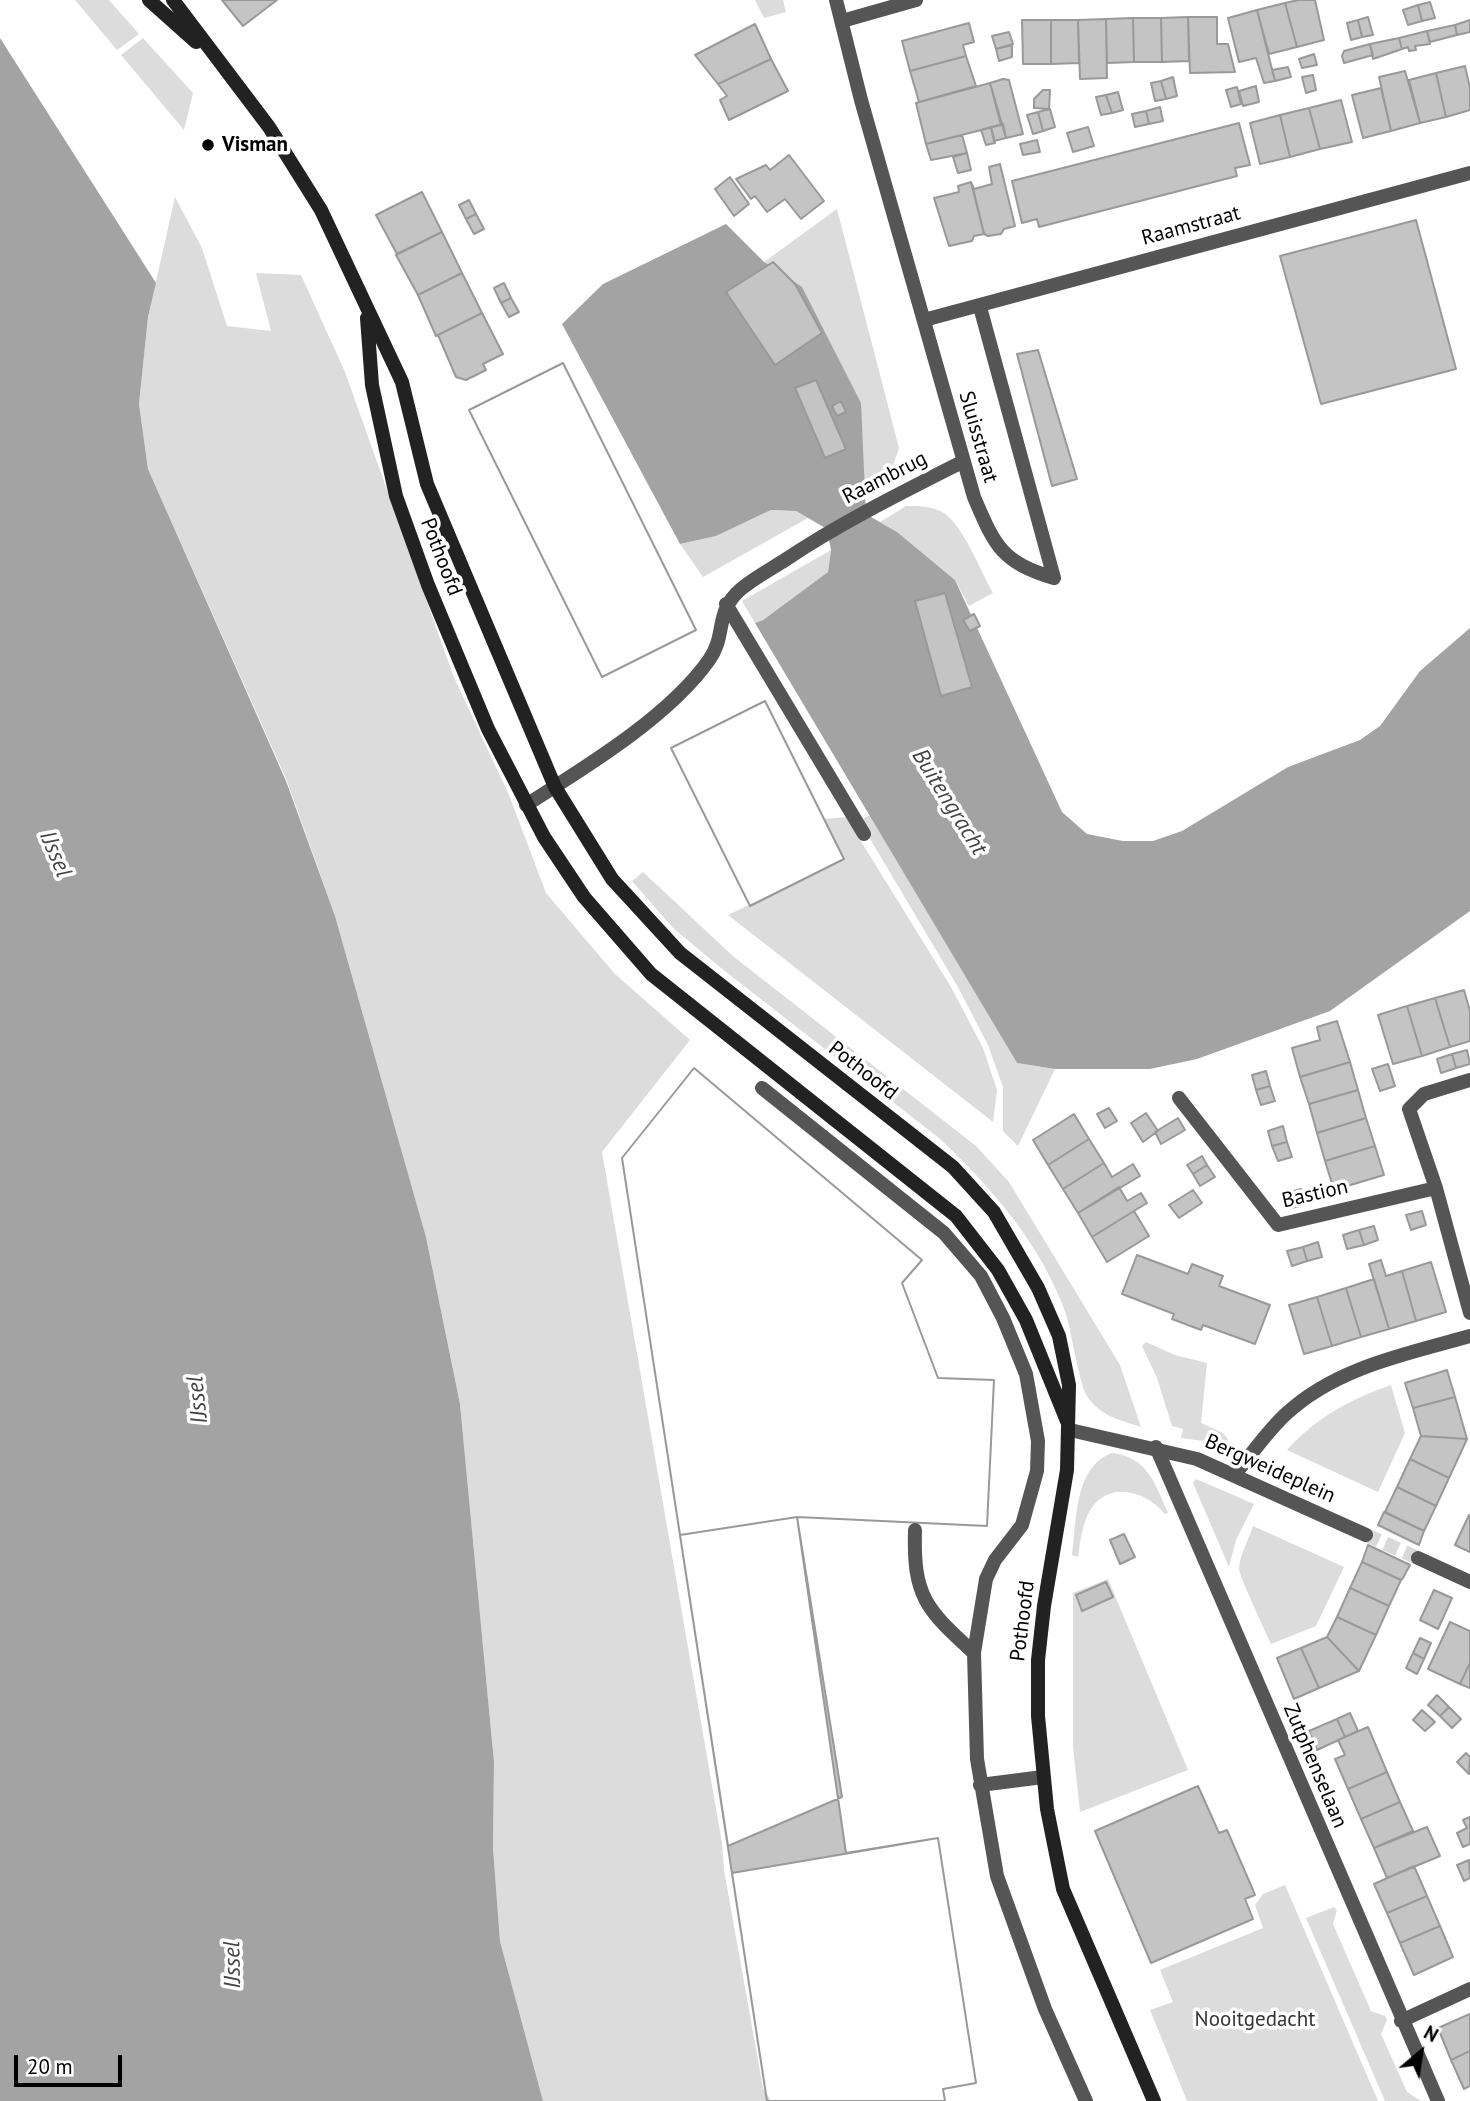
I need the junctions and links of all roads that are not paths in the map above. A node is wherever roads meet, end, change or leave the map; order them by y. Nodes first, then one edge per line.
1 (149, 0) edge
2 (173, 0) edge
3 (836, 0) edge
4 (916, 0) edge
5 (842, 21) junction
6 (218, 62) junction
7 (1470, 173) edge
8 (980, 307) junction
9 (367, 309) junction
10 (924, 320) junction
11 (962, 462) junction
12 (726, 604) junction
13 (555, 787) junction
14 (526, 805) junction
15 (864, 834) dead end
16 (1470, 1080) edge
17 (762, 1088) dead end
18 (1179, 1098) dead end
19 (1436, 1188) junction
20 (1470, 1313) edge
21 (1470, 1336) edge
22 (1070, 1430) junction
23 (1156, 1447) junction
24 (1235, 1474) junction
25 (915, 1530) dead end
26 (1366, 1535) tunnel mouth
27 (1418, 1558) tunnel mouth
28 (1470, 1582) edge
29 (974, 1653) junction
30 (1043, 1777) junction
31 (981, 1784) junction
32 (1470, 1989) edge
33 (1401, 2021) junction
34 (1086, 2101) edge
35 (1154, 2101) edge
36 (1438, 2101) edge

1 - 6 street, Pothoofd
2 - 6 street, Pothoofd
3 - 5 street, Sluisstraat
4 - 5 street
5 - 10 street, Sluisstraat
6 - 9 street, Pothoofd
7 - 8 street, Raamstraat
8 - 10 street, Raamstraat
8 - 11 street, Sluisstraat
9 - 13 street, Pothoofd
9 - 14 street, Pothoofd
10 - 11 street, Sluisstraat
11 - 12 street, Raambrug
12 - 13 street
12 - 15 street
13 - 14 street
13 - 22 street, Pothoofd
14 - 22 street, Pothoofd
16 - 19 street
17 - 29 street, Pothoofd
18 - 19 street, Bastion
19 - 20 street
21 - 24 street
22 - 23 street, Bergweideplein
22 - 30 street, Pothoofd
23 - 24 street, Bergweideplein
23 - 33 street, Zutphenselaan
24 - 26 street, Bergweideplein
25 - 29 street
27 - 28 street
29 - 31 street, Pothoofd
30 - 31 street
30 - 35 street, Pothoofd
31 - 34 street, Pothoofd
32 - 33 street
33 - 36 street, Zutphenselaan

